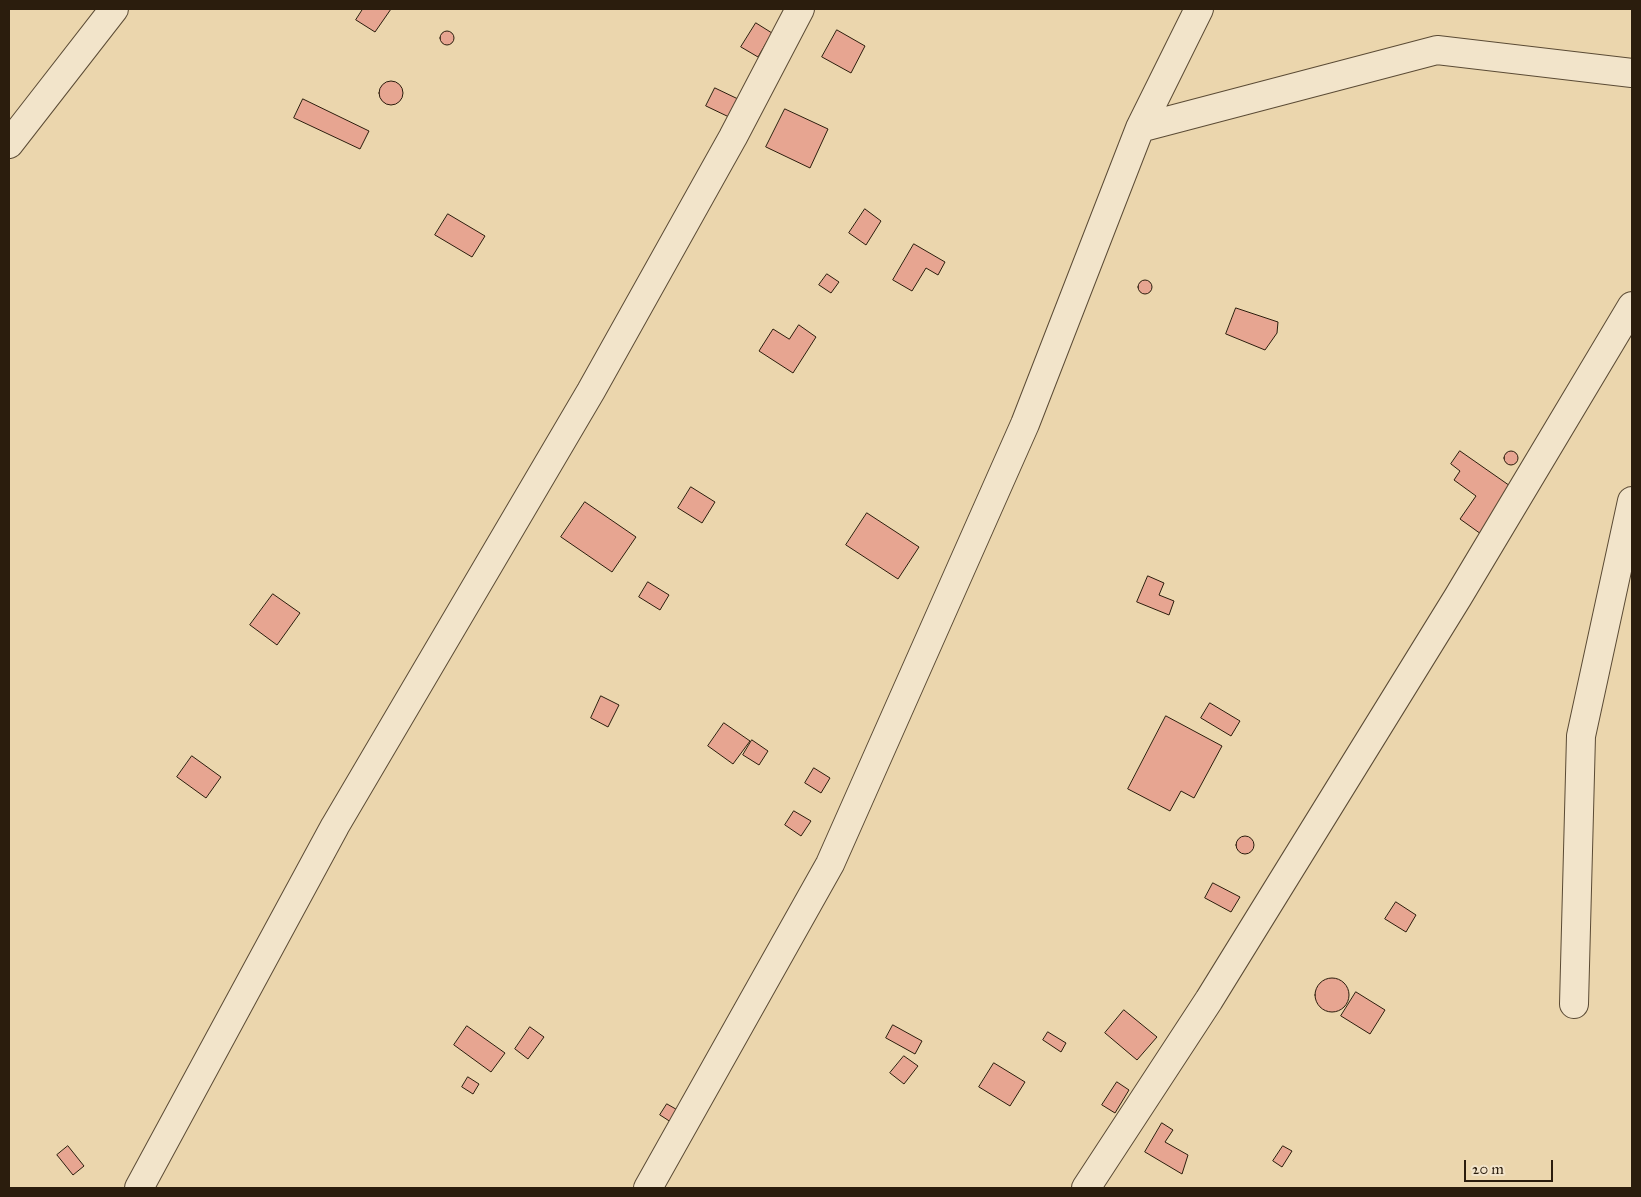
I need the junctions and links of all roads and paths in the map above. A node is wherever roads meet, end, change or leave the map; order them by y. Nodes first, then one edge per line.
1 (114, 9) edge
2 (800, 9) edge
3 (1199, 9) edge
4 (1632, 73) edge
5 (1140, 128) junction
6 (9, 144) edge
7 (1632, 306) edge
8 (1632, 501) edge
9 (1574, 1004) dead end
10 (139, 1188) edge
11 (648, 1188) edge
12 (1086, 1188) edge

1 - 6 street
2 - 10 street
3 - 5 street
4 - 5 street
5 - 11 street
7 - 12 street
8 - 9 street

